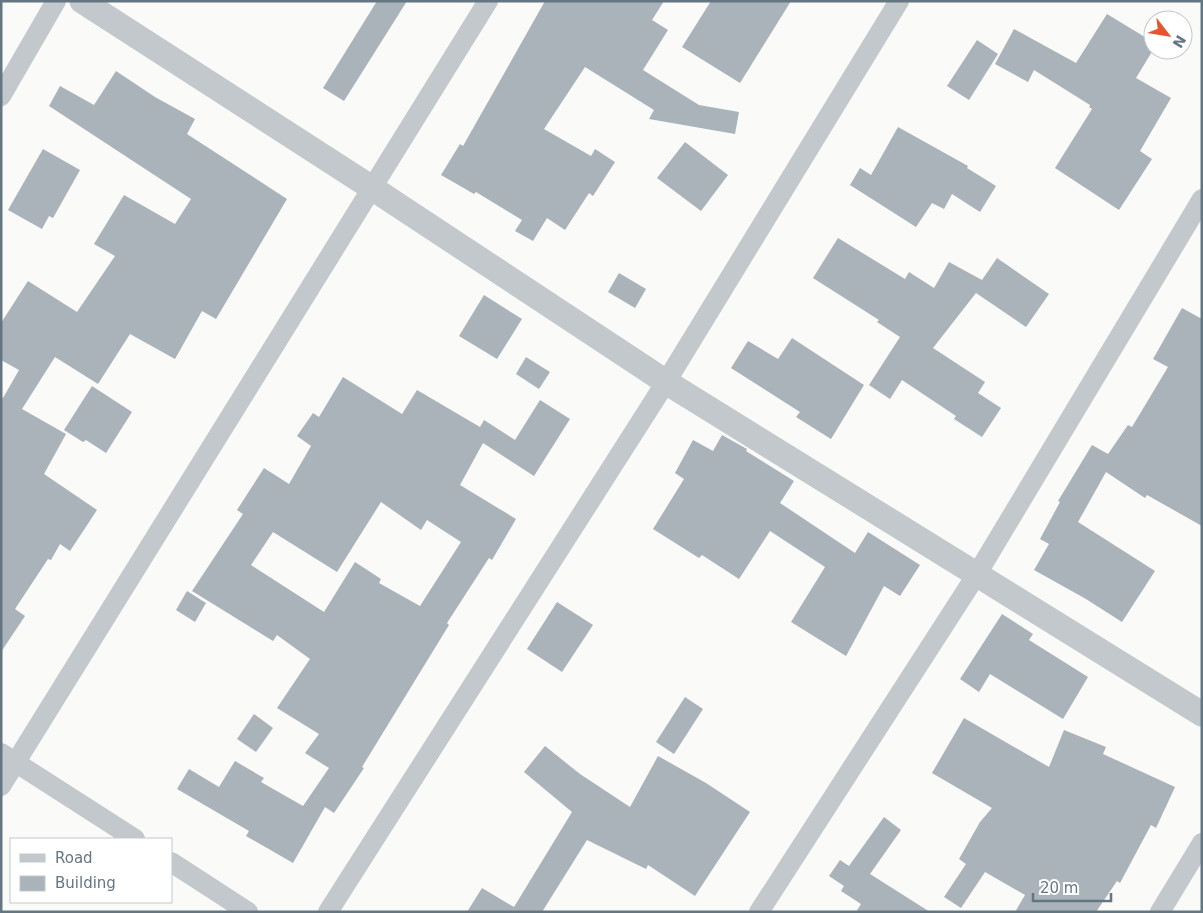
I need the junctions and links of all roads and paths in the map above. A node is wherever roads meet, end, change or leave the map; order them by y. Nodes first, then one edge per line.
1 (56, 1) edge
2 (82, 1) edge
3 (488, 1) edge
4 (899, 1) edge
5 (1, 96) edge
6 (372, 188) junction
7 (1202, 199) edge
8 (666, 382) junction
9 (977, 574) junction
10 (1202, 714) edge
11 (9, 758) edge
12 (1, 786) edge
13 (133, 838) edge
14 (1202, 843) edge
15 (172, 863) edge
16 (248, 912) edge
17 (328, 912) edge
18 (759, 912) edge
19 (1160, 912) edge

1 - 5 street
2 - 6 street
3 - 6 street
4 - 8 street
6 - 8 street
6 - 11 street
7 - 9 street
8 - 9 street
8 - 17 street
9 - 10 street
9 - 18 street
11 - 12 street
11 - 13 street
14 - 19 street
15 - 16 street

